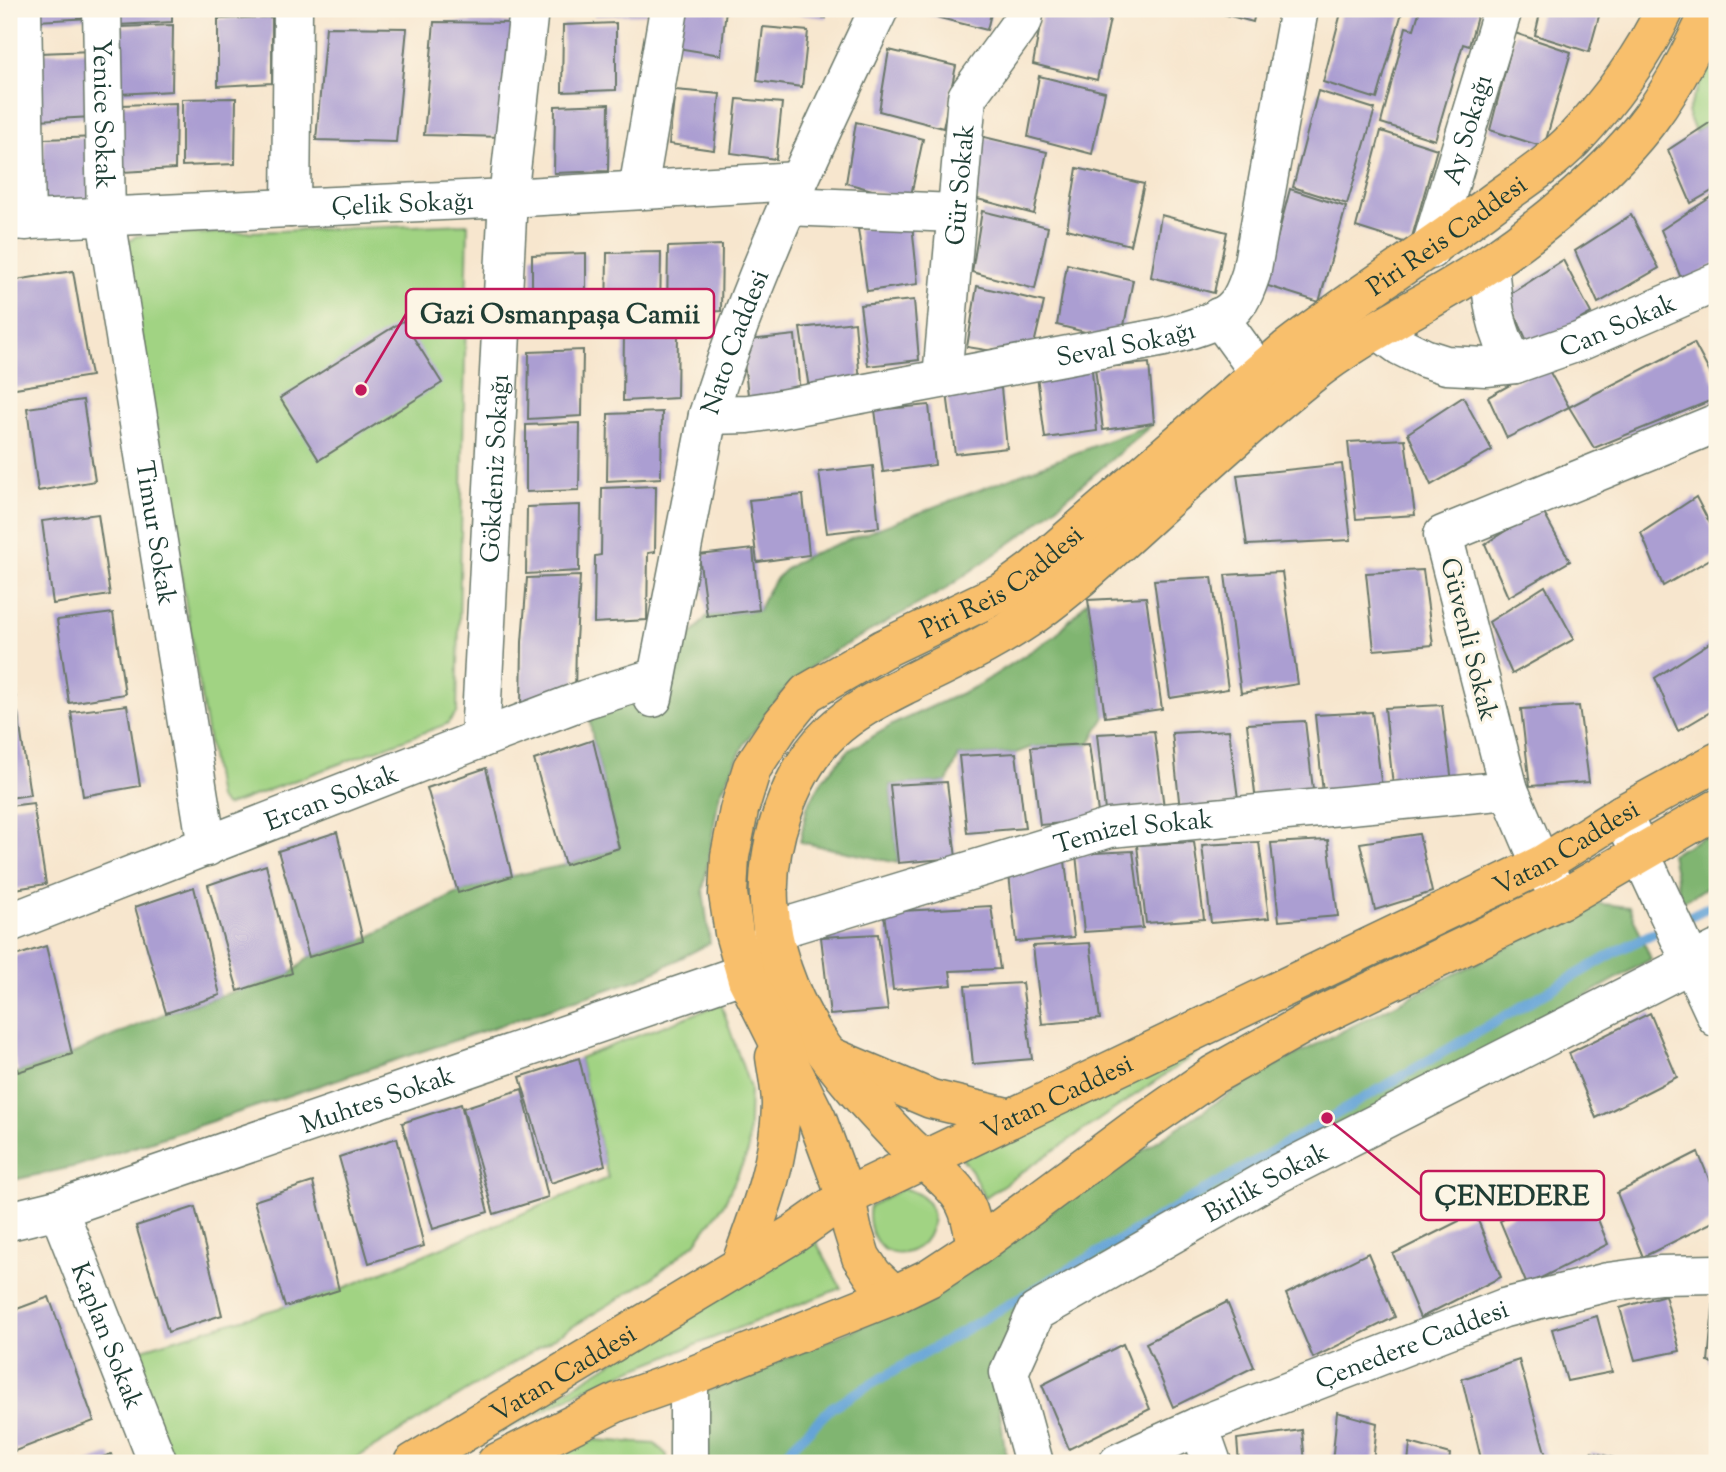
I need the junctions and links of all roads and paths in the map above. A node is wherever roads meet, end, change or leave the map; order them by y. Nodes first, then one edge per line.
1 (22, 9) edge
2 (102, 9) edge
3 (293, 9) edge
4 (530, 9) edge
5 (668, 9) edge
6 (879, 9) edge
7 (1025, 9) edge
8 (1299, 9) edge
9 (1503, 9) edge
10 (1665, 9) edge
11 (1711, 9) edge
12 (638, 190) junction
13 (792, 194) junction
14 (508, 198) junction
15 (291, 208) junction
16 (955, 214) junction
17 (106, 219) junction
18 (18, 221) edge
19 (1430, 250) junction
20 (1489, 264) junction
21 (1717, 282) edge
22 (1219, 317) junction
23 (1378, 330) junction
24 (1515, 364) junction
25 (1258, 371) junction
26 (942, 378) junction
27 (708, 415) junction
28 (1717, 423) edge
29 (655, 687) joint
30 (480, 740) junction
31 (1717, 762) edge
32 (1509, 790) junction
33 (1717, 809) edge
34 (1622, 814) junction
35 (207, 847) junction
36 (1541, 865) junction
37 (1648, 868) junction
38 (1562, 899) junction
39 (9, 923) edge
40 (772, 931) junction
41 (1696, 952) edge
42 (746, 973) junction
43 (1717, 1018) edge
44 (773, 1034) junction
45 (828, 1056) junction
46 (1011, 1118) junction
47 (921, 1161) junction
48 (846, 1197) junction
49 (58, 1209) junction
50 (9, 1221) edge
51 (976, 1247) junction
52 (740, 1266) junction
53 (1717, 1274) edge
54 (894, 1295) junction
55 (689, 1377) junction
56 (1199, 1426) junction
57 (689, 1460) edge
58 (158, 1463) edge
59 (413, 1463) edge
60 (496, 1463) edge
61 (1034, 1463) edge
62 (1118, 1463) edge
63 (1212, 1463) edge

1 - 18 street
2 - 17 street, Yenice Sokak
3 - 15 street
4 - 14 street, Gökdeniz Sokağı
5 - 12 street
6 - 13 street, Nato Caddesi
7 - 16 street, Gür Sokak
8 - 22 street, Seval Sokağı
9 - 19 street, Ay Sokağı
10 - 19 main road, Piri Reis Caddesi
11 - 20 main road, Piri Reis Caddesi
12 - 13 street, Çelik Sokağı
12 - 14 street, Çelik Sokağı
13 - 16 street, Çelik Sokağı
13 - 27 street, Nato Caddesi
14 - 15 street, Çelik Sokağı
14 - 30 street, Gökdeniz Sokağı
15 - 17 street, Çelik Sokağı
16 - 26 street, Gür Sokak
17 - 18 street, Çelik Sokağı
17 - 35 street, Timur Sokak
19 - 25 main road, Piri Reis Caddesi
20 - 23 main road, Piri Reis Caddesi
20 - 24 street
21 - 24 street, Can Sokak
22 - 25 street
22 - 26 street, Seval Sokağı
23 - 24 street, Can Sokak
23 - 40 main road, Piri Reis Caddesi
25 - 42 main road, Piri Reis Caddesi
26 - 27 street, Seval Sokağı
27 - 29 street, Nato Caddesi
28 - 32 street, Güvenli Sokak
29 - 30 street, Ercan Sokak
30 - 35 street, Ercan Sokak
31 - 34 main road, Vatan Caddesi
32 - 36 street, Güvenli Sokak
32 - 40 street, Temizel Sokak
33 - 37 main road, Vatan Caddesi
34 - 36 main road, Vatan Caddesi
34 - 37 street
35 - 39 street, Ercan Sokak
36 - 38 street, Güvenli Sokak
36 - 46 main road, Vatan Caddesi
37 - 38 main road, Vatan Caddesi
37 - 41 street
38 - 51 main road, Vatan Caddesi
40 - 45 main road, Piri Reis Caddesi
41 - 43 street
41 - 61 street, Birlik Sokak
42 - 44 main road, Piri Reis Caddesi
42 - 49 street, Muhtes Sokak
44 - 48 main road, Piri Reis Caddesi
44 - 52 main road
45 - 46 main road
45 - 47 main road, Piri Reis Caddesi
46 - 47 main road, Vatan Caddesi
47 - 48 main road, Vatan Caddesi
47 - 51 main road, Piri Reis Caddesi
48 - 52 main road, Vatan Caddesi
48 - 54 main road, Piri Reis Caddesi
49 - 50 street, Muhtes Sokak
49 - 58 street, Kaplan Sokak
51 - 54 main road, Vatan Caddesi
52 - 59 main road, Vatan Caddesi
53 - 56 street, Çenedere Caddesi
54 - 55 main road, Vatan Caddesi
55 - 57 street
55 - 60 main road, Vatan Caddesi
56 - 62 street, Çenedere Caddesi
56 - 63 street

